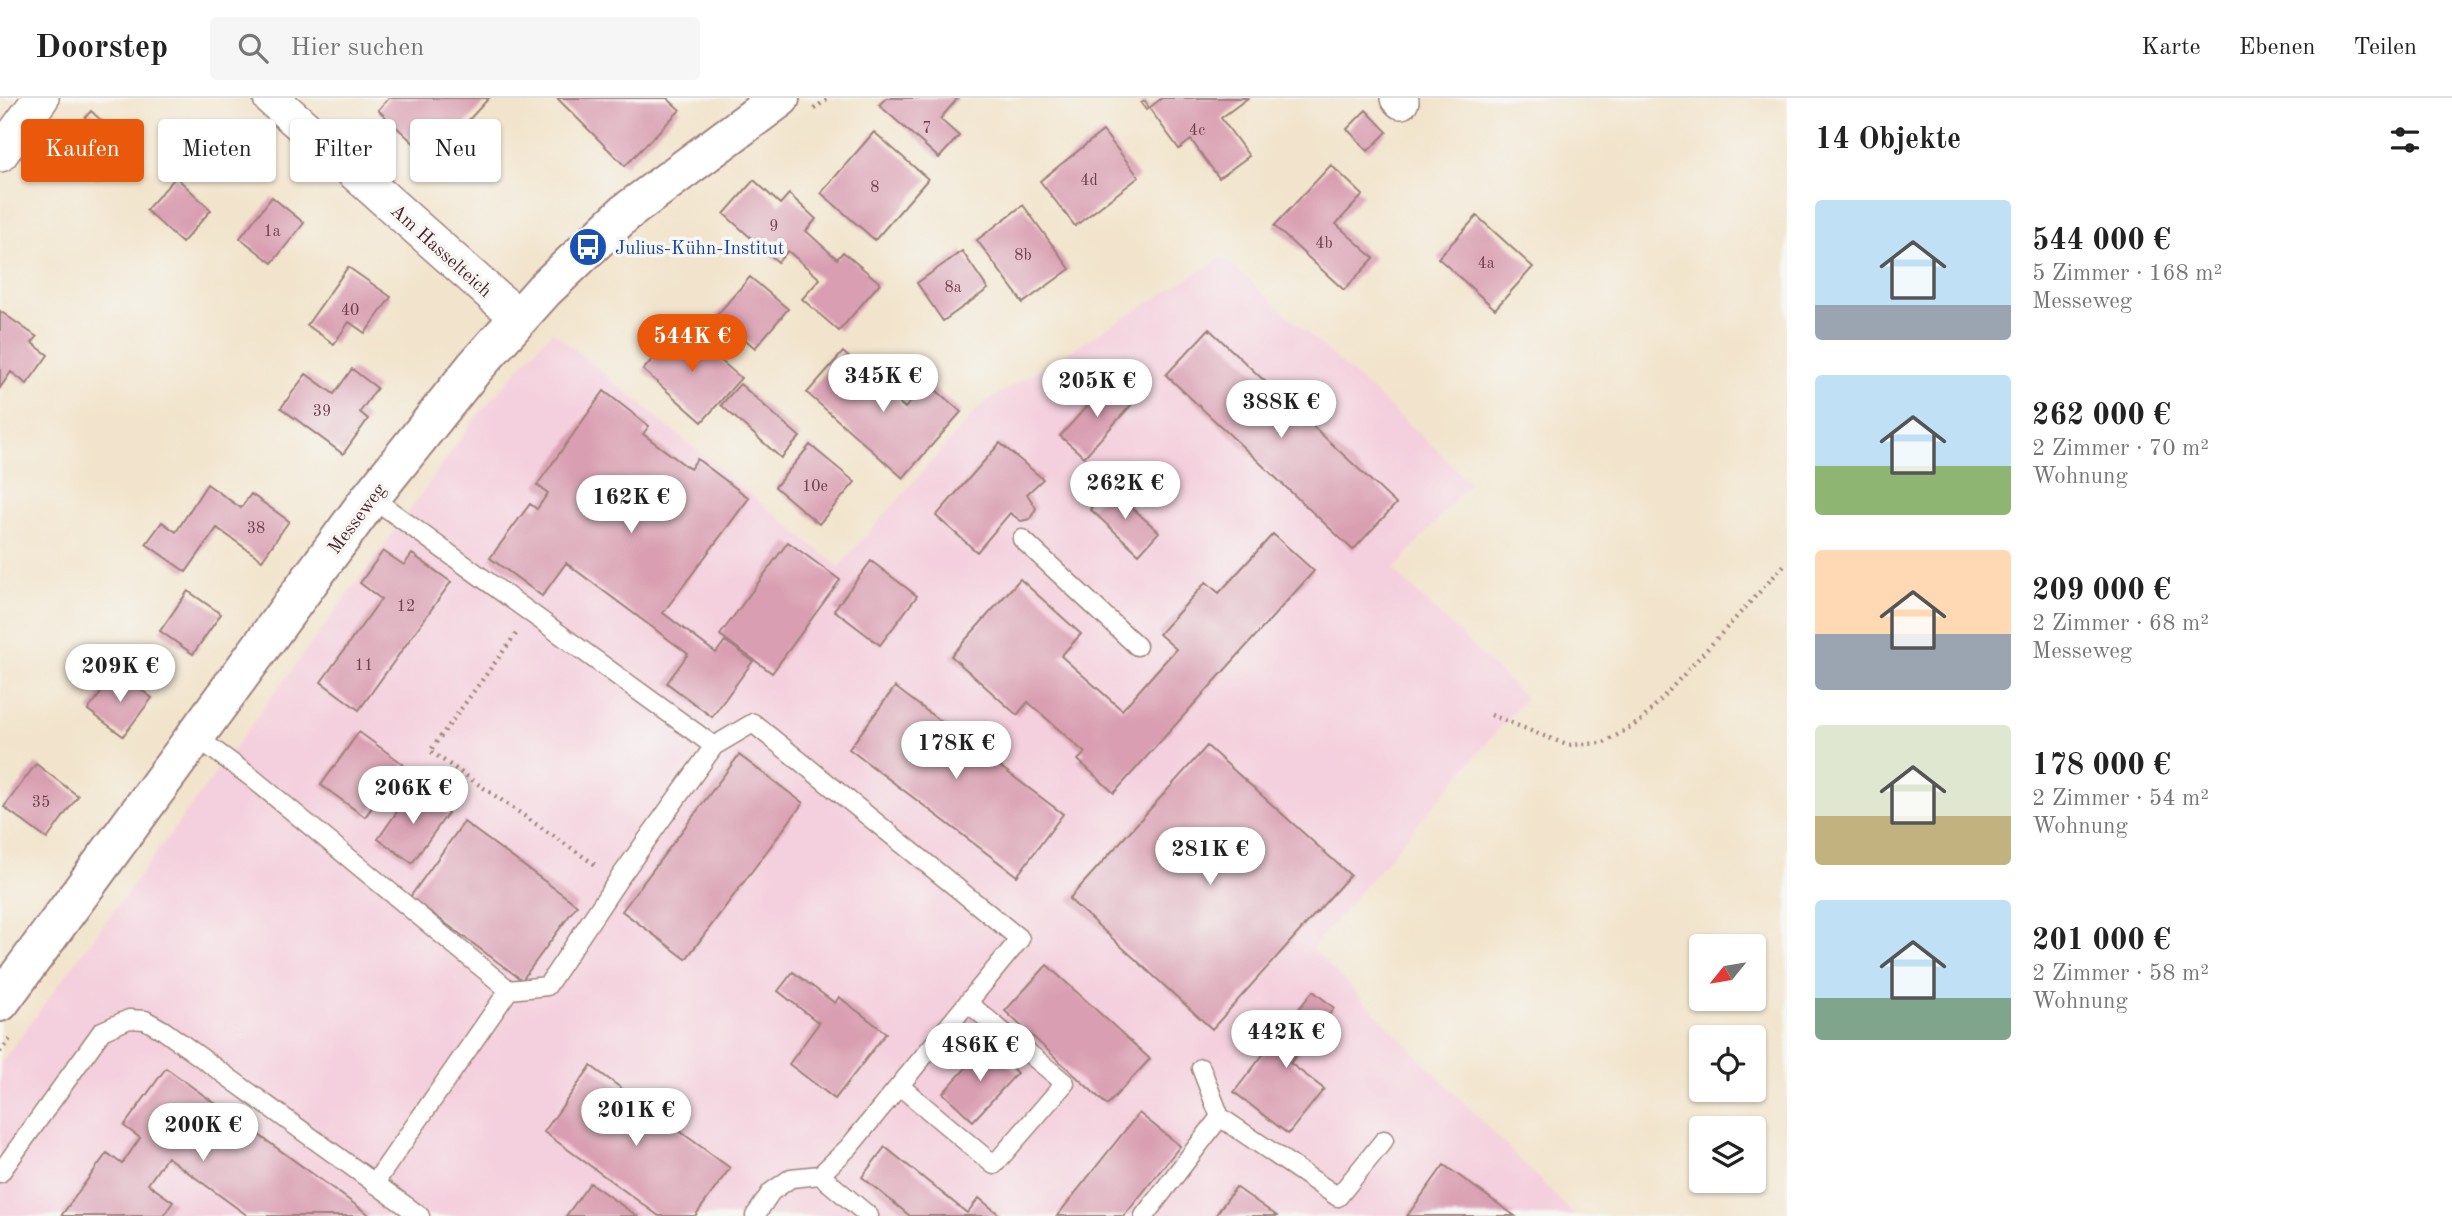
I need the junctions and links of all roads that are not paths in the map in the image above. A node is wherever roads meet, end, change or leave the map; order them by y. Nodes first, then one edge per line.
1 (41, 98) edge
2 (271, 98) edge
3 (793, 106) edge
4 (0, 154) edge
5 (520, 317) junction
6 (371, 497) junction
7 (1022, 539) dead end
8 (1137, 646) dead end
9 (195, 736) junction
10 (714, 746) junction
11 (509, 990) junction
12 (968, 1003) junction
13 (8, 1017) edge
14 (1201, 1068) dead end
15 (901, 1087) junction
16 (1220, 1117) junction
17 (1384, 1140) dead end
18 (0, 1173) edge
19 (820, 1175) junction
20 (374, 1184) junction
21 (420, 1216) edge
22 (755, 1216) edge
23 (869, 1216) edge
24 (1144, 1216) edge

1 - 4 street
2 - 5 street, Am Hasselteich
3 - 5 main road, Messeweg
5 - 6 main road, Messeweg
6 - 9 main road, Messeweg
6 - 10 lane
7 - 8 lane
9 - 11 lane
9 - 13 main road, Messeweg
10 - 11 lane
10 - 12 lane
11 - 20 lane
12 - 15 lane
12 - 15 lane
14 - 16 lane
15 - 19 lane
16 - 17 lane
16 - 24 lane
18 - 20 lane
19 - 22 lane
19 - 23 lane
20 - 21 lane

